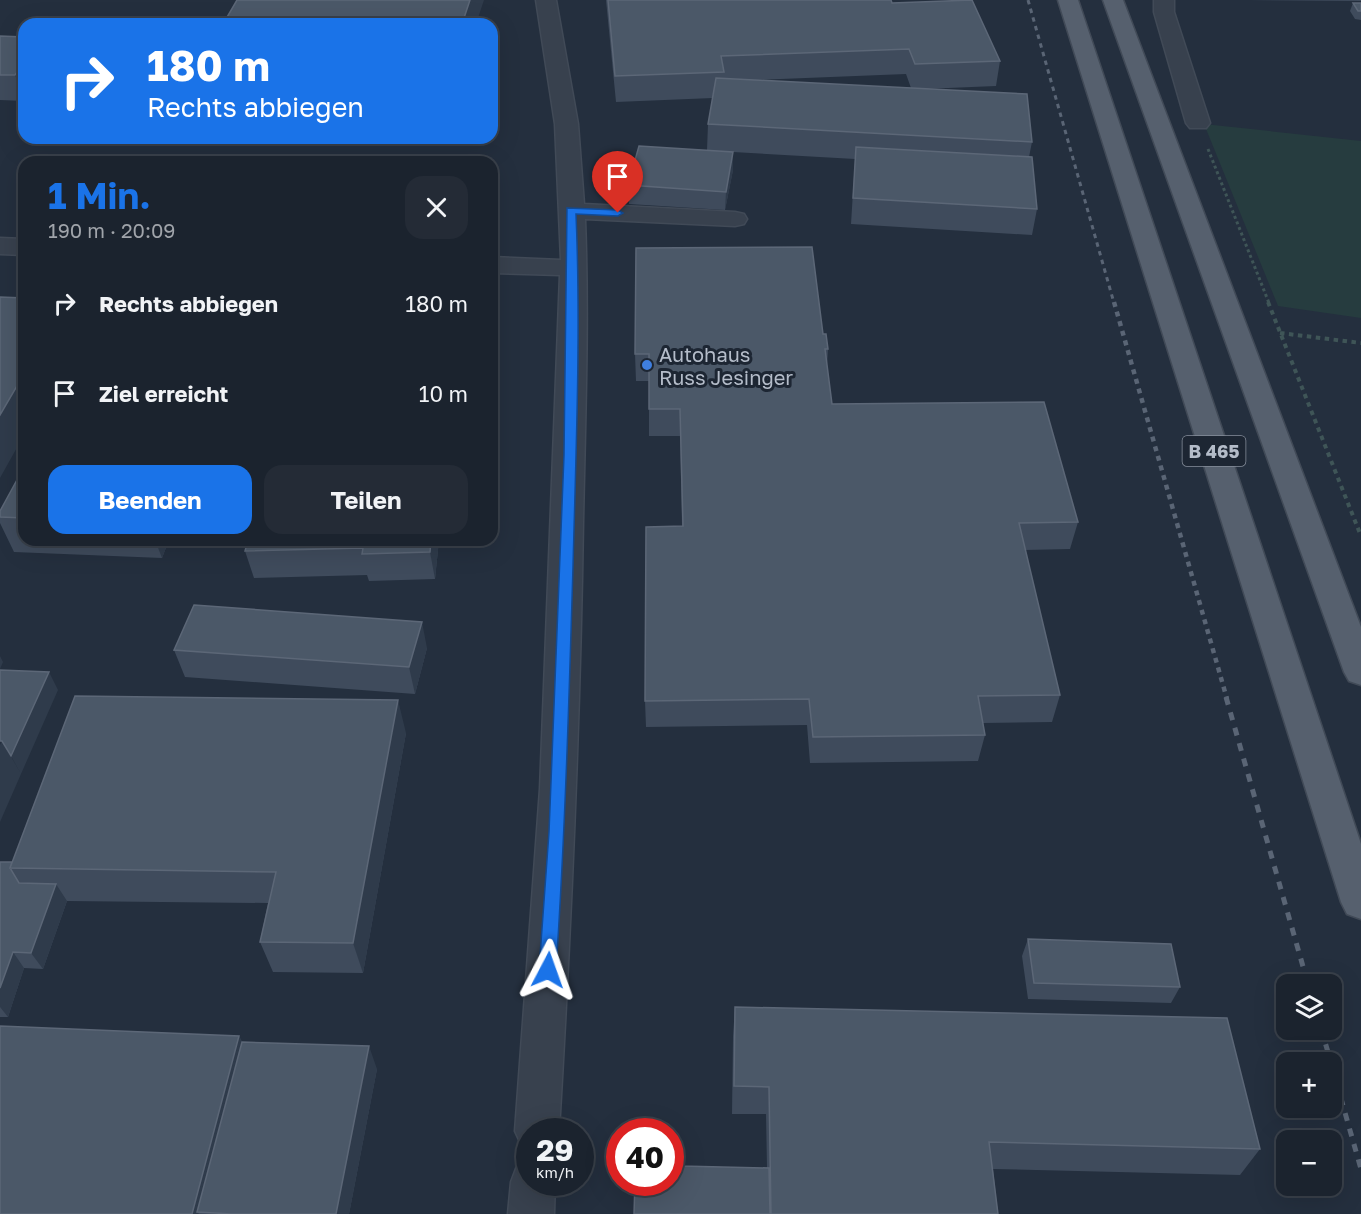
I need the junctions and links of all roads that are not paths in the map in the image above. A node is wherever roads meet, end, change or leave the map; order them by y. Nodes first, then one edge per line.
1 (546, 0) edge
2 (1068, 0) edge
3 (1113, 0) edge
4 (1164, 0) edge
5 (1198, 123) road end
6 (570, 211) junction
7 (735, 219) dead end
8 (0, 246) edge
9 (18, 247) edge
10 (498, 265) edge
11 (573, 268) junction
12 (1361, 672) edge
13 (1361, 902) edge
14 (538, 1118) edge
15 (532, 1196) edge
16 (531, 1214) edge

1 - 6 street
2 - 13 main road, B 465
3 - 12 main road, B 465
4 - 5 street
6 - 7 street
6 - 11 street
8 - 9 street
10 - 11 street
11 - 14 street
15 - 16 street

